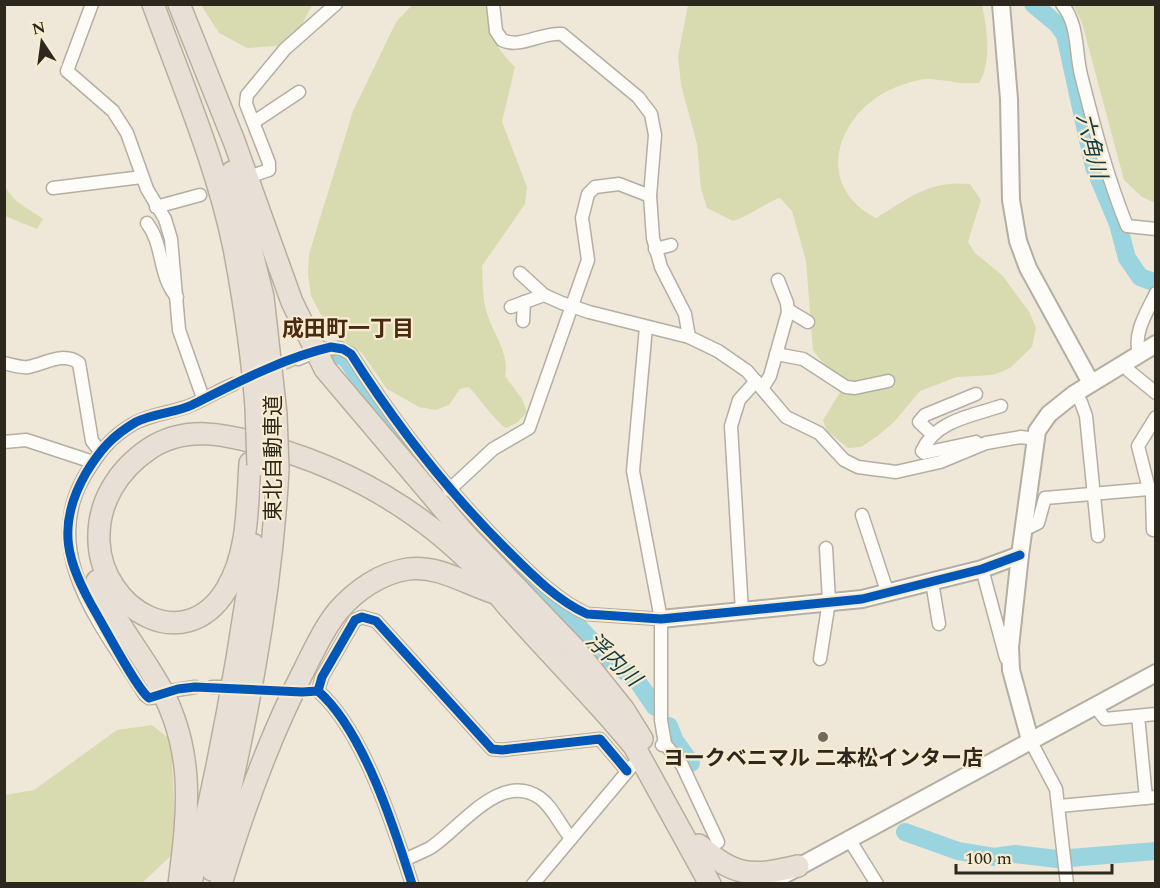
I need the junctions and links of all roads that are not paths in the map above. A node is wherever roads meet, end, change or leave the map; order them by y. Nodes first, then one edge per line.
1 (92, 4) edge
2 (153, 4) edge
3 (172, 4) edge
4 (179, 4) edge
5 (336, 4) edge
6 (493, 4) edge
7 (1001, 4) edge
8 (1062, 4) edge
9 (299, 92) dead end
10 (254, 122) junction
11 (254, 175) dead end
12 (142, 177) junction
13 (53, 188) dead end
14 (200, 195) dead end
15 (650, 196) junction
16 (156, 207) junction
17 (147, 223) dead end
18 (1155, 229) edge
19 (671, 245) dead end
20 (655, 249) junction
21 (520, 273) dead end
22 (778, 280) dead end
23 (544, 295) junction
24 (1155, 295) edge
25 (177, 297) junction
26 (524, 302) junction
27 (572, 306) junction
28 (512, 307) dead end
29 (788, 310) junction
30 (523, 321) dead end
31 (808, 322) dead end
32 (646, 327) junction
33 (689, 337) junction
34 (1155, 344) edge
35 (322, 349) dead end
36 (1139, 353) junction
37 (310, 354) dead end
38 (776, 354) junction
39 (297, 359) tunnel mouth
40 (4, 363) edge
41 (1124, 363) junction
42 (888, 381) dead end
43 (1091, 383) junction
44 (234, 384) tunnel mouth
45 (760, 384) junction
46 (1155, 393) edge
47 (976, 394) dead end
48 (1074, 394) junction
49 (204, 398) junction
50 (1001, 406) dead end
51 (1155, 417) edge
52 (932, 434) junction
53 (1035, 439) junction
54 (4, 442) edge
55 (986, 443) junction
56 (96, 456) junction
57 (262, 466) junction
58 (1149, 489) junction
59 (449, 490) junction
60 (1093, 493) junction
61 (862, 515) dead end
62 (1024, 530) junction
63 (1153, 530) dead end
64 (464, 533) junction
65 (1098, 536) dead end
66 (826, 548) dead end
67 (1020, 555) junction
68 (982, 569) junction
69 (932, 582) junction
70 (495, 592) junction
71 (888, 594) junction
72 (829, 601) junction
73 (742, 612) junction
74 (661, 619) junction
75 (939, 624) dead end
76 (820, 659) dead end
77 (1011, 670) junction
78 (1155, 674) edge
79 (195, 687) dead end
80 (170, 691) dead end
81 (318, 691) junction
82 (302, 692) tunnel mouth
83 (158, 697) dead end
84 (1095, 706) junction
85 (1155, 714) edge
86 (1138, 716) junction
87 (1030, 740) junction
88 (1151, 797) edge
89 (1059, 806) junction
90 (572, 838) junction
91 (849, 839) junction
92 (702, 845) junction
93 (404, 860) junction
94 (798, 866) junction
95 (179, 884) edge
96 (191, 884) edge
97 (208, 884) edge
98 (221, 884) edge
99 (412, 884) edge
100 (533, 884) edge
101 (696, 884) edge
102 (710, 884) edge
103 (720, 884) edge
104 (767, 884) edge
105 (779, 884) edge
106 (877, 884) edge
107 (1067, 884) edge

1 - 12 street
2 - 57 highway, 東北自動車道, bridge
3 - 57 highway, 東北自動車道, bridge
4 - 64 highway
5 - 10 street
6 - 15 street
7 - 43 street
8 - 18 street
9 - 10 street
10 - 11 street
12 - 13 street
12 - 16 street
14 - 16 street
15 - 20 street
15 - 27 street
16 - 25 street
17 - 25 street
19 - 20 street
20 - 33 street
21 - 23 street
22 - 29 street
23 - 26 street
23 - 27 street
24 - 36 street
25 - 49 street
26 - 28 street
26 - 30 street
27 - 32 street
27 - 59 street
29 - 31 street
29 - 38 street
32 - 33 street
32 - 74 street
33 - 45 street
34 - 36 street
35 - 59 street
36 - 41 street
37 - 39 street
38 - 42 street
38 - 45 street
40 - 56 street
41 - 43 street
41 - 46 street
43 - 48 street
44 - 49 street
45 - 55 street
45 - 73 street
47 - 52 street
48 - 53 street
48 - 60 street
49 - 56 street
50 - 52 street
51 - 58 street
52 - 55 street
53 - 55 street
53 - 62 street
54 - 56 street
56 - 83 street
57 - 70 highway
57 - 96 highway, 東北自動車道
57 - 97 highway, 東北自動車道
58 - 60 street
58 - 63 street
59 - 74 street
60 - 62 street
60 - 65 street
61 - 71 street
62 - 67 street
64 - 92 highway
64 - 95 highway
66 - 72 street
67 - 68 street
67 - 77 street
68 - 69 street
68 - 77 street
69 - 71 street
69 - 75 street
70 - 92 highway
70 - 98 highway
71 - 72 street
72 - 73 street
72 - 76 street
73 - 74 street
74 - 92 street
77 - 87 street
78 - 84 street
79 - 80 street
81 - 82 street
81 - 90 street
81 - 93 street
84 - 86 street
84 - 87 street
85 - 86 street
86 - 88 street
87 - 89 street
87 - 91 street
88 - 89 street
89 - 107 street
90 - 93 street
90 - 100 street
91 - 94 street
91 - 106 street
92 - 94 highway
92 - 101 highway
92 - 102 highway
92 - 103 highway
93 - 99 street
94 - 104 street
94 - 105 highway

